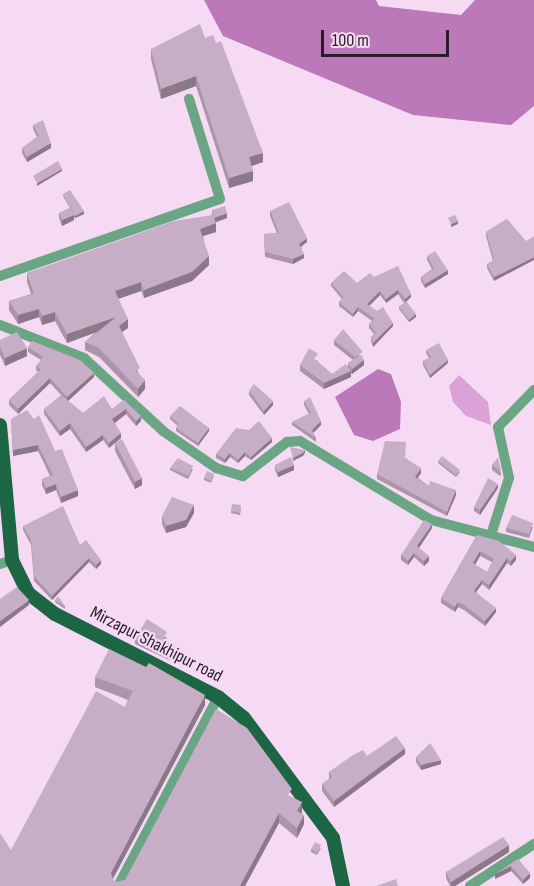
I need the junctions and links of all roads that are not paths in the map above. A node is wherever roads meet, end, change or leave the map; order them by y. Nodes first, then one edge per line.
1 (189, 99) dead end
2 (0, 276) edge
3 (0, 325) edge
4 (534, 390) edge
5 (0, 425) edge
6 (491, 535) junction
7 (5, 546) edge
8 (534, 547) edge
9 (6, 562) edge
10 (218, 697) junction
11 (534, 844) edge
12 (118, 886) edge
13 (343, 886) edge
14 (470, 886) edge

1 - 2 street
3 - 6 street
4 - 6 street
5 - 7 main road, Mirzapur Shakhipur road
6 - 8 street
7 - 9 main road, Mirzapur Shakhipur road
9 - 10 main road, Mirzapur Shakhipur road
10 - 12 street
10 - 13 main road, Mirzapur Shakhipur road
11 - 14 street

